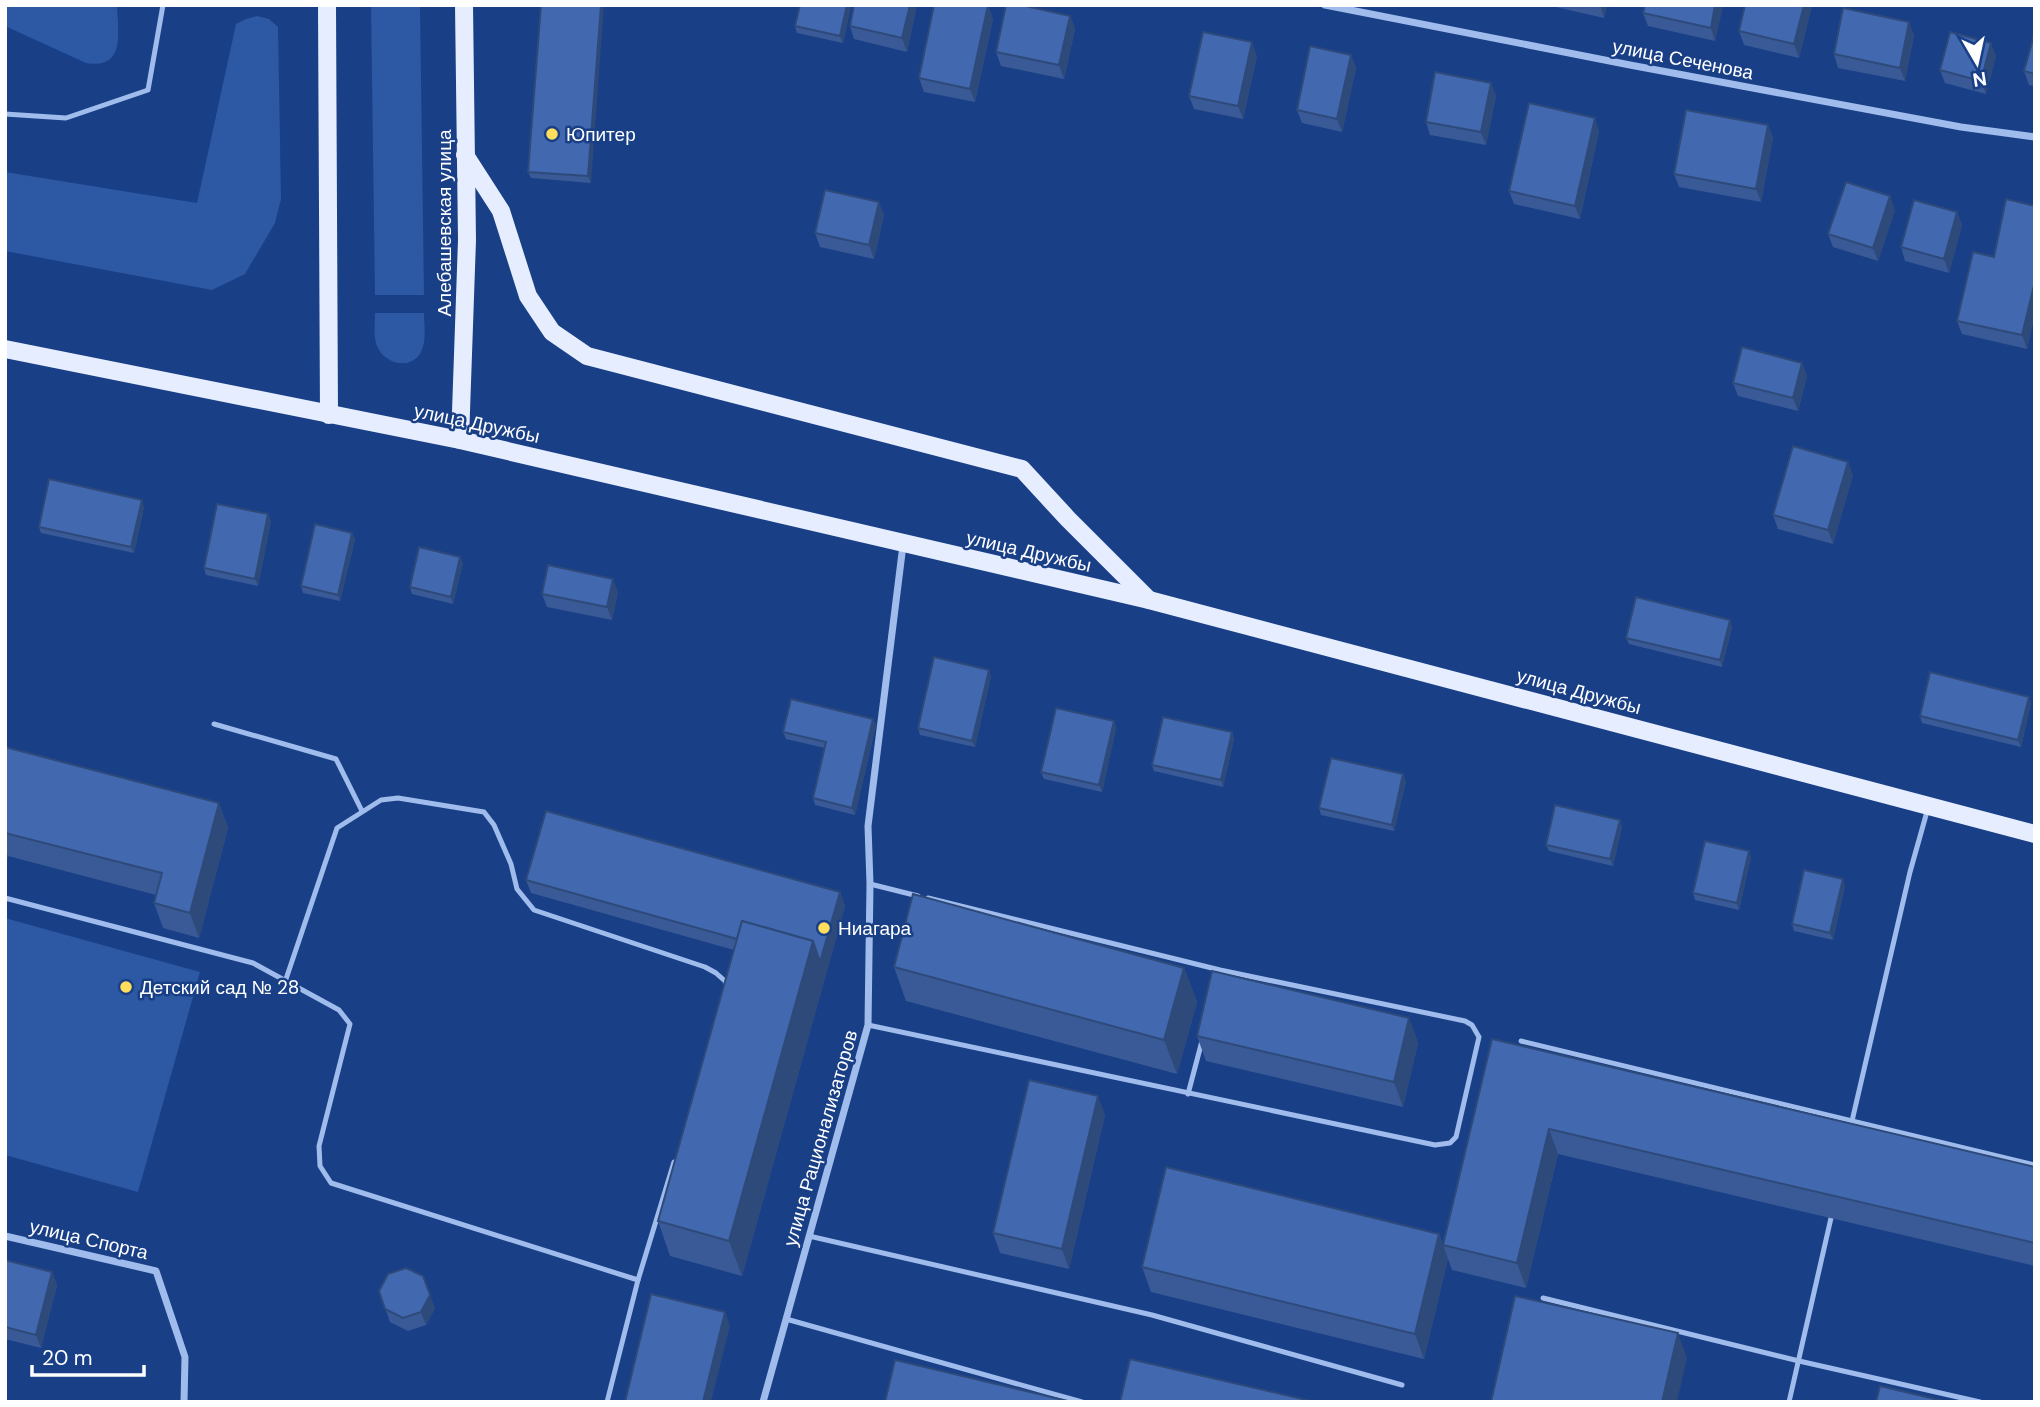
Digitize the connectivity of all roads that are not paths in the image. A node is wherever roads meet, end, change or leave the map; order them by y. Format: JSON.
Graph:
{"nodes":[{"id":1,"x":163,"y":5,"type":"edge"},
{"id":2,"x":327,"y":5,"type":"edge"},
{"id":3,"x":464,"y":5,"type":"edge"},
{"id":4,"x":1325,"y":5,"type":"edge"},
{"id":5,"x":5,"y":114,"type":"edge"},
{"id":6,"x":2035,"y":137,"type":"edge"},
{"id":7,"x":465,"y":155,"type":"junction"},
{"id":8,"x":5,"y":349,"type":"edge"},
{"id":9,"x":329,"y":415,"type":"junction"},
{"id":10,"x":460,"y":440,"type":"junction"},
{"id":11,"x":903,"y":544,"type":"junction"},
{"id":12,"x":1149,"y":600,"type":"junction"},
{"id":13,"x":214,"y":724,"type":"dead end"},
{"id":14,"x":1929,"y":805,"type":"junction"},
{"id":15,"x":362,"y":811,"type":"junction"},
{"id":16,"x":2035,"y":834,"type":"edge"},
{"id":17,"x":870,"y":884,"type":"junction"},
{"id":18,"x":5,"y":898,"type":"edge"},
{"id":19,"x":1220,"y":970,"type":"junction"},
{"id":20,"x":285,"y":982,"type":"junction"},
{"id":21,"x":1216,"y":982,"type":"edge"},
{"id":22,"x":727,"y":993,"type":"edge"},
{"id":23,"x":868,"y":1025,"type":"junction"},
{"id":24,"x":1204,"y":1032,"type":"edge"},
{"id":25,"x":1521,"y":1041,"type":"dead end"},
{"id":26,"x":1188,"y":1094,"type":"junction"},
{"id":27,"x":1853,"y":1120,"type":"junction"},
{"id":28,"x":1850,"y":1133,"type":"edge"},
{"id":29,"x":678,"y":1150,"type":"edge"},
{"id":30,"x":2035,"y":1165,"type":"edge"},
{"id":31,"x":1831,"y":1218,"type":"edge"},
{"id":32,"x":5,"y":1236,"type":"edge"},
{"id":33,"x":809,"y":1236,"type":"junction"},
{"id":34,"x":638,"y":1280,"type":"junction"},
{"id":35,"x":1543,"y":1298,"type":"dead end"},
{"id":36,"x":786,"y":1319,"type":"junction"},
{"id":37,"x":1799,"y":1361,"type":"junction"},
{"id":38,"x":1402,"y":1385,"type":"dead end"},
{"id":39,"x":184,"y":1402,"type":"edge"},
{"id":40,"x":607,"y":1402,"type":"edge"},
{"id":41,"x":763,"y":1402,"type":"edge"},
{"id":42,"x":1082,"y":1402,"type":"edge"},
{"id":43,"x":1789,"y":1402,"type":"edge"},
{"id":44,"x":1980,"y":1402,"type":"edge"}],
"edges":[{"from":1,"to":5,"type":"lane"},
{"from":2,"to":9,"type":"main road"},
{"from":3,"to":7,"type":"main road","name":"Алебашевская улица"},
{"from":4,"to":6,"type":"street","name":"улица Сеченова"},
{"from":7,"to":10,"type":"main road","name":"Алебашевская улица"},
{"from":7,"to":12,"type":"main road"},
{"from":8,"to":9,"type":"main road","name":"улица Дружбы"},
{"from":9,"to":10,"type":"main road","name":"улица Дружбы"},
{"from":10,"to":11,"type":"main road","name":"улица Дружбы"},
{"from":11,"to":12,"type":"main road","name":"улица Дружбы"},
{"from":11,"to":17,"type":"street","name":"улица Рационализаторов"},
{"from":12,"to":14,"type":"main road","name":"улица Дружбы"},
{"from":13,"to":15,"type":"lane"},
{"from":14,"to":16,"type":"main road","name":"улица Дружбы"},
{"from":14,"to":27,"type":"lane"},
{"from":15,"to":20,"type":"lane"},
{"from":15,"to":22,"type":"lane"},
{"from":17,"to":19,"type":"lane"},
{"from":17,"to":23,"type":"street","name":"улица Рационализаторов"},
{"from":18,"to":20,"type":"lane"},
{"from":19,"to":21,"type":"lane"},
{"from":19,"to":26,"type":"lane"},
{"from":20,"to":34,"type":"lane"},
{"from":23,"to":26,"type":"lane"},
{"from":23,"to":33,"type":"street","name":"улица Рационализаторов"},
{"from":24,"to":26,"type":"lane"},
{"from":25,"to":27,"type":"lane"},
{"from":27,"to":28,"type":"lane"},
{"from":27,"to":30,"type":"lane"},
{"from":29,"to":34,"type":"lane"},
{"from":31,"to":37,"type":"lane"},
{"from":32,"to":39,"type":"street","name":"улица Спорта"},
{"from":33,"to":36,"type":"street","name":"улица Рационализаторов"},
{"from":33,"to":38,"type":"lane"},
{"from":34,"to":40,"type":"lane"},
{"from":35,"to":37,"type":"lane"},
{"from":36,"to":41,"type":"street","name":"улица Рационализаторов"},
{"from":36,"to":42,"type":"lane"},
{"from":37,"to":43,"type":"lane"},
{"from":37,"to":44,"type":"lane"}]}
